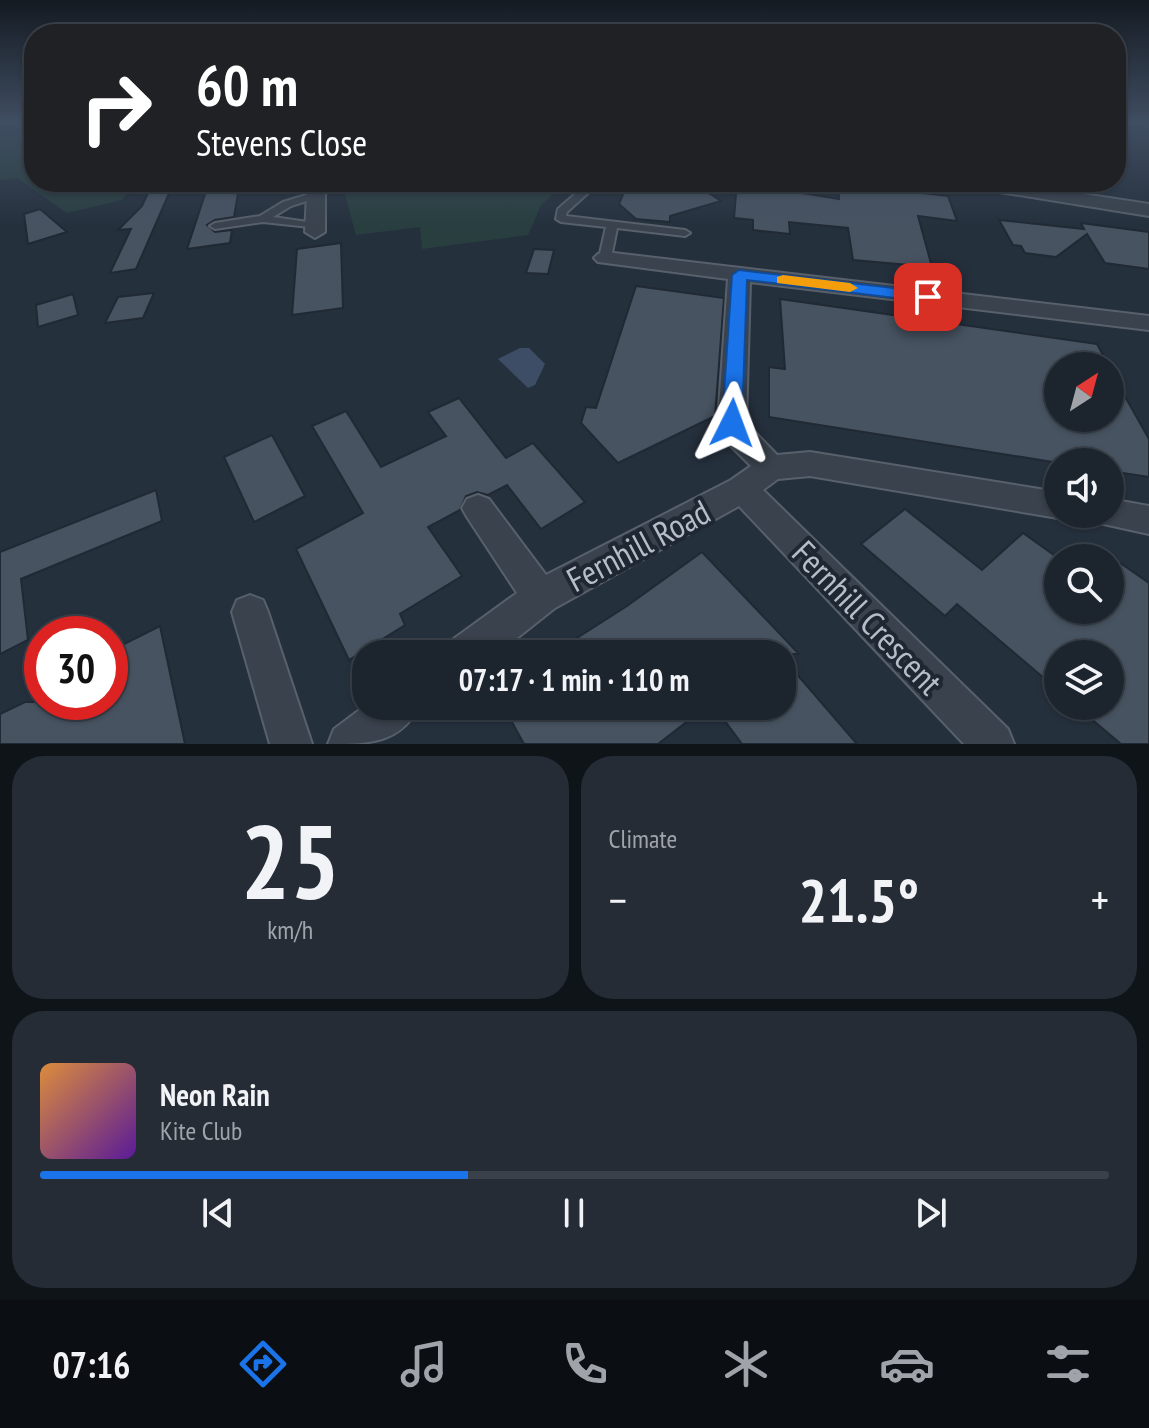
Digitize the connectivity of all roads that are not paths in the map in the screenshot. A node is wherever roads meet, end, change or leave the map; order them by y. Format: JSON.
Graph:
{"nodes":[{"id":1,"x":311,"y":192,"type":"edge"},
{"id":2,"x":319,"y":192,"type":"edge"},
{"id":3,"x":584,"y":192,"type":"edge"},
{"id":4,"x":1033,"y":192,"type":"edge"},
{"id":5,"x":1149,"y":210,"type":"edge"},
{"id":6,"x":263,"y":219,"type":"junction"},
{"id":7,"x":215,"y":226,"type":"dead end"},
{"id":8,"x":612,"y":226,"type":"junction"},
{"id":9,"x":315,"y":229,"type":"joint"},
{"id":10,"x":685,"y":233,"type":"dead end"},
{"id":11,"x":605,"y":258,"type":"joint"},
{"id":12,"x":739,"y":275,"type":"junction"},
{"id":13,"x":1149,"y":323,"type":"edge"},
{"id":14,"x":771,"y":468,"type":"junction"},
{"id":15,"x":742,"y":489,"type":"junction"},
{"id":16,"x":1044,"y":503,"type":"edge"},
{"id":17,"x":478,"y":508,"type":"dead end"},
{"id":18,"x":1124,"y":516,"type":"edge"},
{"id":19,"x":1149,"y":520,"type":"edge"},
{"id":20,"x":542,"y":596,"type":"junction"},
{"id":21,"x":250,"y":612,"type":"dead end"},
{"id":22,"x":484,"y":640,"type":"edge"},
{"id":23,"x":381,"y":720,"type":"edge"},
{"id":24,"x":291,"y":744,"type":"edge"},
{"id":25,"x":349,"y":744,"type":"edge"},
{"id":26,"x":993,"y":744,"type":"edge"}],
"edges":[{"from":1,"to":6,"type":"lane"},
{"from":2,"to":9,"type":"street"},
{"from":3,"to":8,"type":"lane"},
{"from":4,"to":5,"type":"street"},
{"from":6,"to":7,"type":"lane"},
{"from":6,"to":9,"type":"lane"},
{"from":8,"to":10,"type":"lane"},
{"from":8,"to":11,"type":"lane"},
{"from":11,"to":12,"type":"street"},
{"from":12,"to":13,"type":"street"},
{"from":12,"to":14,"type":"street"},
{"from":14,"to":15,"type":"street","name":"Fernhill Road"},
{"from":14,"to":16,"type":"street"},
{"from":15,"to":20,"type":"street","name":"Fernhill Road"},
{"from":15,"to":26,"type":"street","name":"Fernhill Crescent"},
{"from":17,"to":20,"type":"street"},
{"from":18,"to":19,"type":"street"},
{"from":20,"to":22,"type":"street","name":"Fernhill Road"},
{"from":21,"to":24,"type":"street"},
{"from":23,"to":25,"type":"street"}]}
